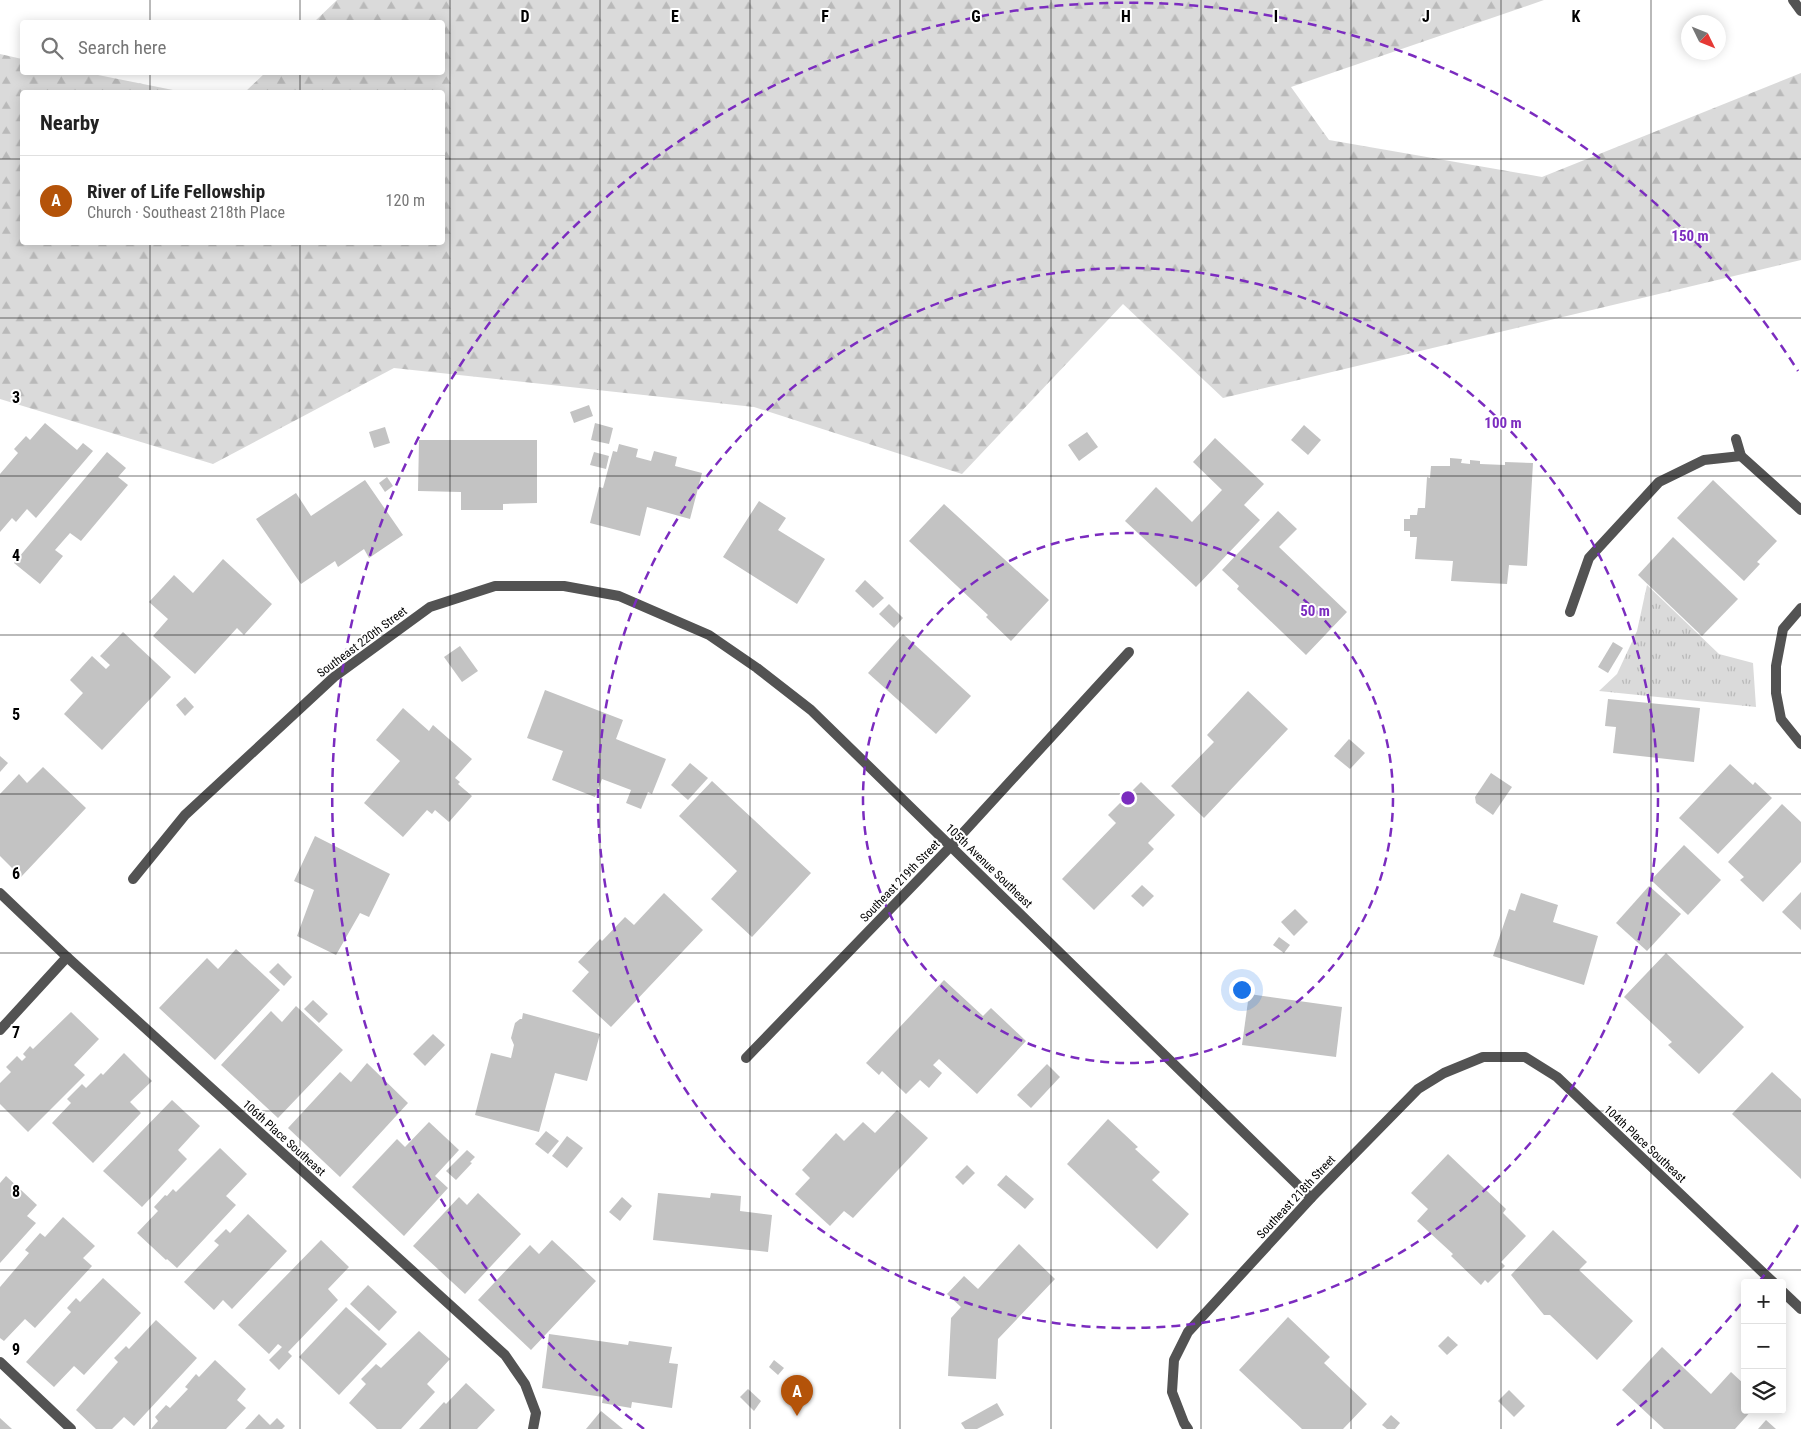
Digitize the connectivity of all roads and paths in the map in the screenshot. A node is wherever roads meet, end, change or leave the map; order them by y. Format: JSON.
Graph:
{"nodes":[{"id":1,"x":1793,"y":0,"type":"edge"},
{"id":2,"x":1801,"y":11,"type":"edge"},
{"id":3,"x":1736,"y":439,"type":"dead end"},
{"id":4,"x":1741,"y":456,"type":"junction"},
{"id":5,"x":1801,"y":510,"type":"edge"},
{"id":6,"x":618,"y":596,"type":"joint"},
{"id":7,"x":1801,"y":608,"type":"edge"},
{"id":8,"x":1570,"y":612,"type":"dead end"},
{"id":9,"x":1129,"y":652,"type":"dead end"},
{"id":10,"x":1801,"y":744,"type":"edge"},
{"id":11,"x":951,"y":846,"type":"junction"},
{"id":12,"x":133,"y":879,"type":"dead end"},
{"id":13,"x":0,"y":894,"type":"edge"},
{"id":14,"x":67,"y":957,"type":"junction"},
{"id":15,"x":0,"y":1030,"type":"edge"},
{"id":16,"x":1483,"y":1057,"type":"joint"},
{"id":17,"x":746,"y":1058,"type":"dead end"},
{"id":18,"x":1311,"y":1198,"type":"junction"},
{"id":19,"x":1770,"y":1279,"type":"edge"},
{"id":20,"x":1786,"y":1295,"type":"edge"},
{"id":21,"x":1801,"y":1309,"type":"edge"},
{"id":22,"x":0,"y":1362,"type":"edge"},
{"id":23,"x":71,"y":1429,"type":"edge"},
{"id":24,"x":533,"y":1429,"type":"edge"},
{"id":25,"x":1188,"y":1429,"type":"edge"}],
"edges":[{"from":1,"to":2,"type":"street"},
{"from":3,"to":4,"type":"street"},
{"from":4,"to":5,"type":"street"},
{"from":4,"to":8,"type":"street"},
{"from":6,"to":11,"type":"street","name":"105th Avenue Southeast"},
{"from":6,"to":12,"type":"street","name":"Southeast 220th Street"},
{"from":7,"to":10,"type":"street"},
{"from":9,"to":11,"type":"street","name":"Southeast 219th Street"},
{"from":11,"to":17,"type":"street","name":"Southeast 219th Street"},
{"from":11,"to":18,"type":"street","name":"105th Avenue Southeast"},
{"from":13,"to":14,"type":"street","name":"106th Place Southeast"},
{"from":14,"to":15,"type":"street"},
{"from":14,"to":24,"type":"street","name":"106th Place Southeast"},
{"from":16,"to":18,"type":"street","name":"Southeast 218th Street"},
{"from":16,"to":19,"type":"street","name":"104th Place Southeast"},
{"from":18,"to":25,"type":"street","name":"Southeast 218th Street"},
{"from":20,"to":21,"type":"street"},
{"from":22,"to":23,"type":"street"}]}
